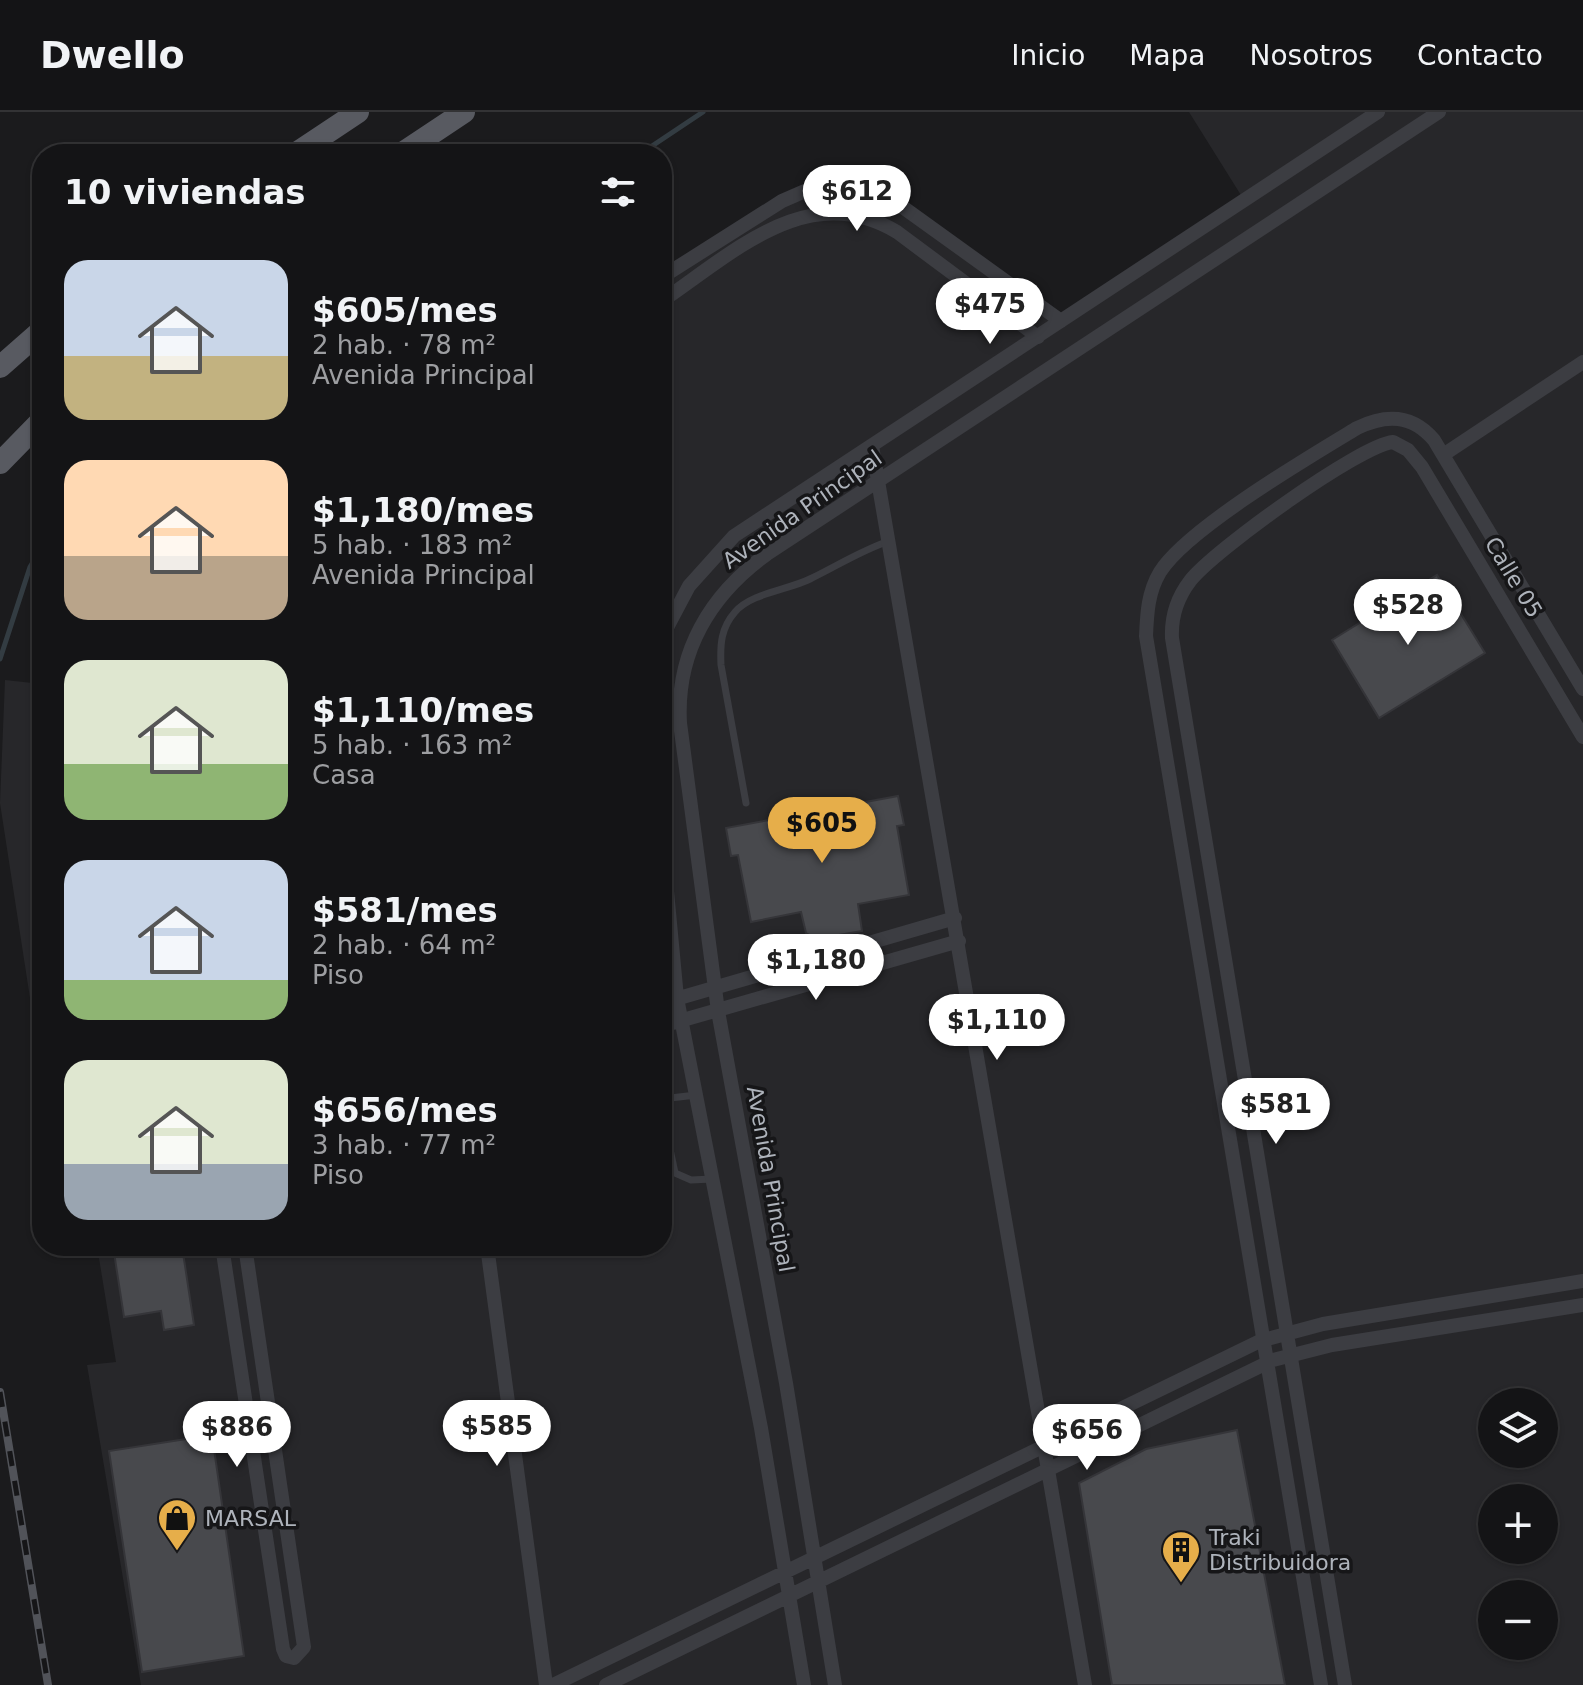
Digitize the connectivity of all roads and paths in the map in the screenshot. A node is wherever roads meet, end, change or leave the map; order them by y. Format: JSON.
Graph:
{"nodes":[{"id":1,"x":358,"y":112,"type":"edge"},
{"id":2,"x":464,"y":112,"type":"edge"},
{"id":3,"x":1378,"y":112,"type":"edge"},
{"id":4,"x":1439,"y":112,"type":"edge"},
{"id":5,"x":1362,"y":116,"type":"edge"},
{"id":6,"x":310,"y":144,"type":"edge"},
{"id":7,"x":416,"y":144,"type":"edge"},
{"id":8,"x":672,"y":271,"type":"edge"},
{"id":9,"x":672,"y":295,"type":"edge"},
{"id":10,"x":1061,"y":321,"type":"junction"},
{"id":11,"x":1038,"y":337,"type":"junction"},
{"id":12,"x":32,"y":339,"type":"edge"},
{"id":13,"x":1583,"y":362,"type":"edge"},
{"id":14,"x":0,"y":367,"type":"edge"},
{"id":15,"x":32,"y":430,"type":"edge"},
{"id":16,"x":872,"y":446,"type":"junction"},
{"id":17,"x":1443,"y":455,"type":"junction"},
{"id":18,"x":0,"y":463,"type":"edge"},
{"id":19,"x":879,"y":481,"type":"junction"},
{"id":20,"x":889,"y":541,"type":"junction"},
{"id":21,"x":1515,"y":576,"type":"junction"},
{"id":22,"x":1494,"y":588,"type":"junction"},
{"id":23,"x":672,"y":618,"type":"edge"},
{"id":24,"x":1583,"y":689,"type":"edge"},
{"id":25,"x":1187,"y":733,"type":"junction"},
{"id":26,"x":1162,"y":736,"type":"junction"},
{"id":27,"x":1583,"y":737,"type":"edge"},
{"id":28,"x":746,"y":803,"type":"dead end"},
{"id":29,"x":1207,"y":851,"type":"junction"},
{"id":30,"x":1182,"y":857,"type":"junction"},
{"id":31,"x":955,"y":918,"type":"junction"},
{"id":32,"x":959,"y":941,"type":"junction"},
{"id":33,"x":672,"y":945,"type":"edge"},
{"id":34,"x":714,"y":987,"type":"junction"},
{"id":35,"x":677,"y":998,"type":"junction"},
{"id":36,"x":672,"y":1000,"type":"edge"},
{"id":37,"x":718,"y":1011,"type":"junction"},
{"id":38,"x":683,"y":1020,"type":"junction"},
{"id":39,"x":672,"y":1023,"type":"edge"},
{"id":40,"x":696,"y":1095,"type":"junction"},
{"id":41,"x":672,"y":1098,"type":"edge"},
{"id":42,"x":672,"y":1159,"type":"edge"},
{"id":43,"x":712,"y":1179,"type":"junction"},
{"id":44,"x":224,"y":1256,"type":"edge"},
{"id":45,"x":246,"y":1256,"type":"edge"},
{"id":46,"x":488,"y":1256,"type":"edge"},
{"id":47,"x":1583,"y":1281,"type":"edge"},
{"id":48,"x":1583,"y":1305,"type":"edge"},
{"id":49,"x":1287,"y":1333,"type":"junction"},
{"id":50,"x":1264,"y":1340,"type":"junction"},
{"id":51,"x":1291,"y":1354,"type":"junction"},
{"id":52,"x":1268,"y":1362,"type":"junction"},
{"id":53,"x":1043,"y":1446,"type":"junction"},
{"id":54,"x":1047,"y":1471,"type":"junction"},
{"id":55,"x":814,"y":1557,"type":"junction"},
{"id":56,"x":785,"y":1571,"type":"junction"},
{"id":57,"x":819,"y":1582,"type":"junction"},
{"id":58,"x":789,"y":1597,"type":"junction"},
{"id":59,"x":679,"y":1622,"type":"junction"},
{"id":60,"x":686,"y":1647,"type":"junction"},
{"id":61,"x":546,"y":1685,"type":"edge"},
{"id":62,"x":553,"y":1685,"type":"edge"},
{"id":63,"x":606,"y":1685,"type":"edge"},
{"id":64,"x":804,"y":1685,"type":"edge"},
{"id":65,"x":835,"y":1685,"type":"edge"},
{"id":66,"x":1085,"y":1685,"type":"edge"},
{"id":67,"x":1321,"y":1685,"type":"edge"},
{"id":68,"x":1345,"y":1685,"type":"edge"}],
"edges":[{"from":1,"to":6,"type":"main road"},
{"from":2,"to":7,"type":"main road"},
{"from":3,"to":5,"type":"street","name":"Avenida Principal"},
{"from":4,"to":19,"type":"street","name":"Avenida Principal"},
{"from":5,"to":10,"type":"street","name":"Avenida Principal"},
{"from":8,"to":10,"type":"street"},
{"from":9,"to":11,"type":"street"},
{"from":10,"to":11,"type":"street","name":"Avenida Principal"},
{"from":11,"to":16,"type":"street","name":"Avenida Principal"},
{"from":12,"to":14,"type":"main road"},
{"from":13,"to":17,"type":"street"},
{"from":15,"to":18,"type":"main road"},
{"from":16,"to":19,"type":"street"},
{"from":16,"to":23,"type":"street","name":"Avenida Principal"},
{"from":17,"to":21,"type":"street","name":"Calle 05"},
{"from":17,"to":26,"type":"street","name":"Calle 05"},
{"from":19,"to":20,"type":"street"},
{"from":19,"to":34,"type":"street","name":"Avenida Principal"},
{"from":20,"to":28,"type":"lane"},
{"from":20,"to":31,"type":"street"},
{"from":21,"to":22,"type":"street"},
{"from":21,"to":24,"type":"street","name":"Calle 05"},
{"from":22,"to":25,"type":"street","name":"Calle 05"},
{"from":22,"to":27,"type":"street","name":"Calle 05"},
{"from":25,"to":26,"type":"street"},
{"from":25,"to":29,"type":"street"},
{"from":26,"to":30,"type":"street"},
{"from":29,"to":30,"type":"street"},
{"from":29,"to":49,"type":"street"},
{"from":30,"to":50,"type":"street"},
{"from":31,"to":32,"type":"street"},
{"from":31,"to":34,"type":"street"},
{"from":32,"to":37,"type":"street"},
{"from":32,"to":53,"type":"street"},
{"from":33,"to":35,"type":"street"},
{"from":34,"to":35,"type":"street"},
{"from":34,"to":37,"type":"street","name":"Avenida Principal"},
{"from":35,"to":36,"type":"street"},
{"from":35,"to":38,"type":"street"},
{"from":37,"to":38,"type":"street"},
{"from":37,"to":55,"type":"street","name":"Avenida Principal"},
{"from":38,"to":39,"type":"street"},
{"from":38,"to":40,"type":"street"},
{"from":40,"to":41,"type":"lane"},
{"from":40,"to":43,"type":"street"},
{"from":42,"to":43,"type":"lane"},
{"from":43,"to":56,"type":"street"},
{"from":44,"to":45,"type":"street"},
{"from":46,"to":61,"type":"street"},
{"from":47,"to":49,"type":"street"},
{"from":48,"to":51,"type":"street"},
{"from":49,"to":50,"type":"street"},
{"from":49,"to":51,"type":"street"},
{"from":50,"to":52,"type":"street"},
{"from":50,"to":53,"type":"street"},
{"from":51,"to":52,"type":"street"},
{"from":51,"to":68,"type":"street"},
{"from":52,"to":54,"type":"street"},
{"from":52,"to":67,"type":"street"},
{"from":53,"to":54,"type":"street"},
{"from":53,"to":55,"type":"street"},
{"from":54,"to":57,"type":"street"},
{"from":54,"to":66,"type":"street"},
{"from":55,"to":56,"type":"street"},
{"from":55,"to":57,"type":"street","name":"Avenida Principal"},
{"from":56,"to":58,"type":"street"},
{"from":56,"to":59,"type":"street"},
{"from":57,"to":58,"type":"street"},
{"from":57,"to":65,"type":"street","name":"Avenida Principal"},
{"from":58,"to":60,"type":"street"},
{"from":58,"to":64,"type":"street"},
{"from":59,"to":60,"type":"street"},
{"from":59,"to":62,"type":"street"},
{"from":60,"to":63,"type":"street"}]}
